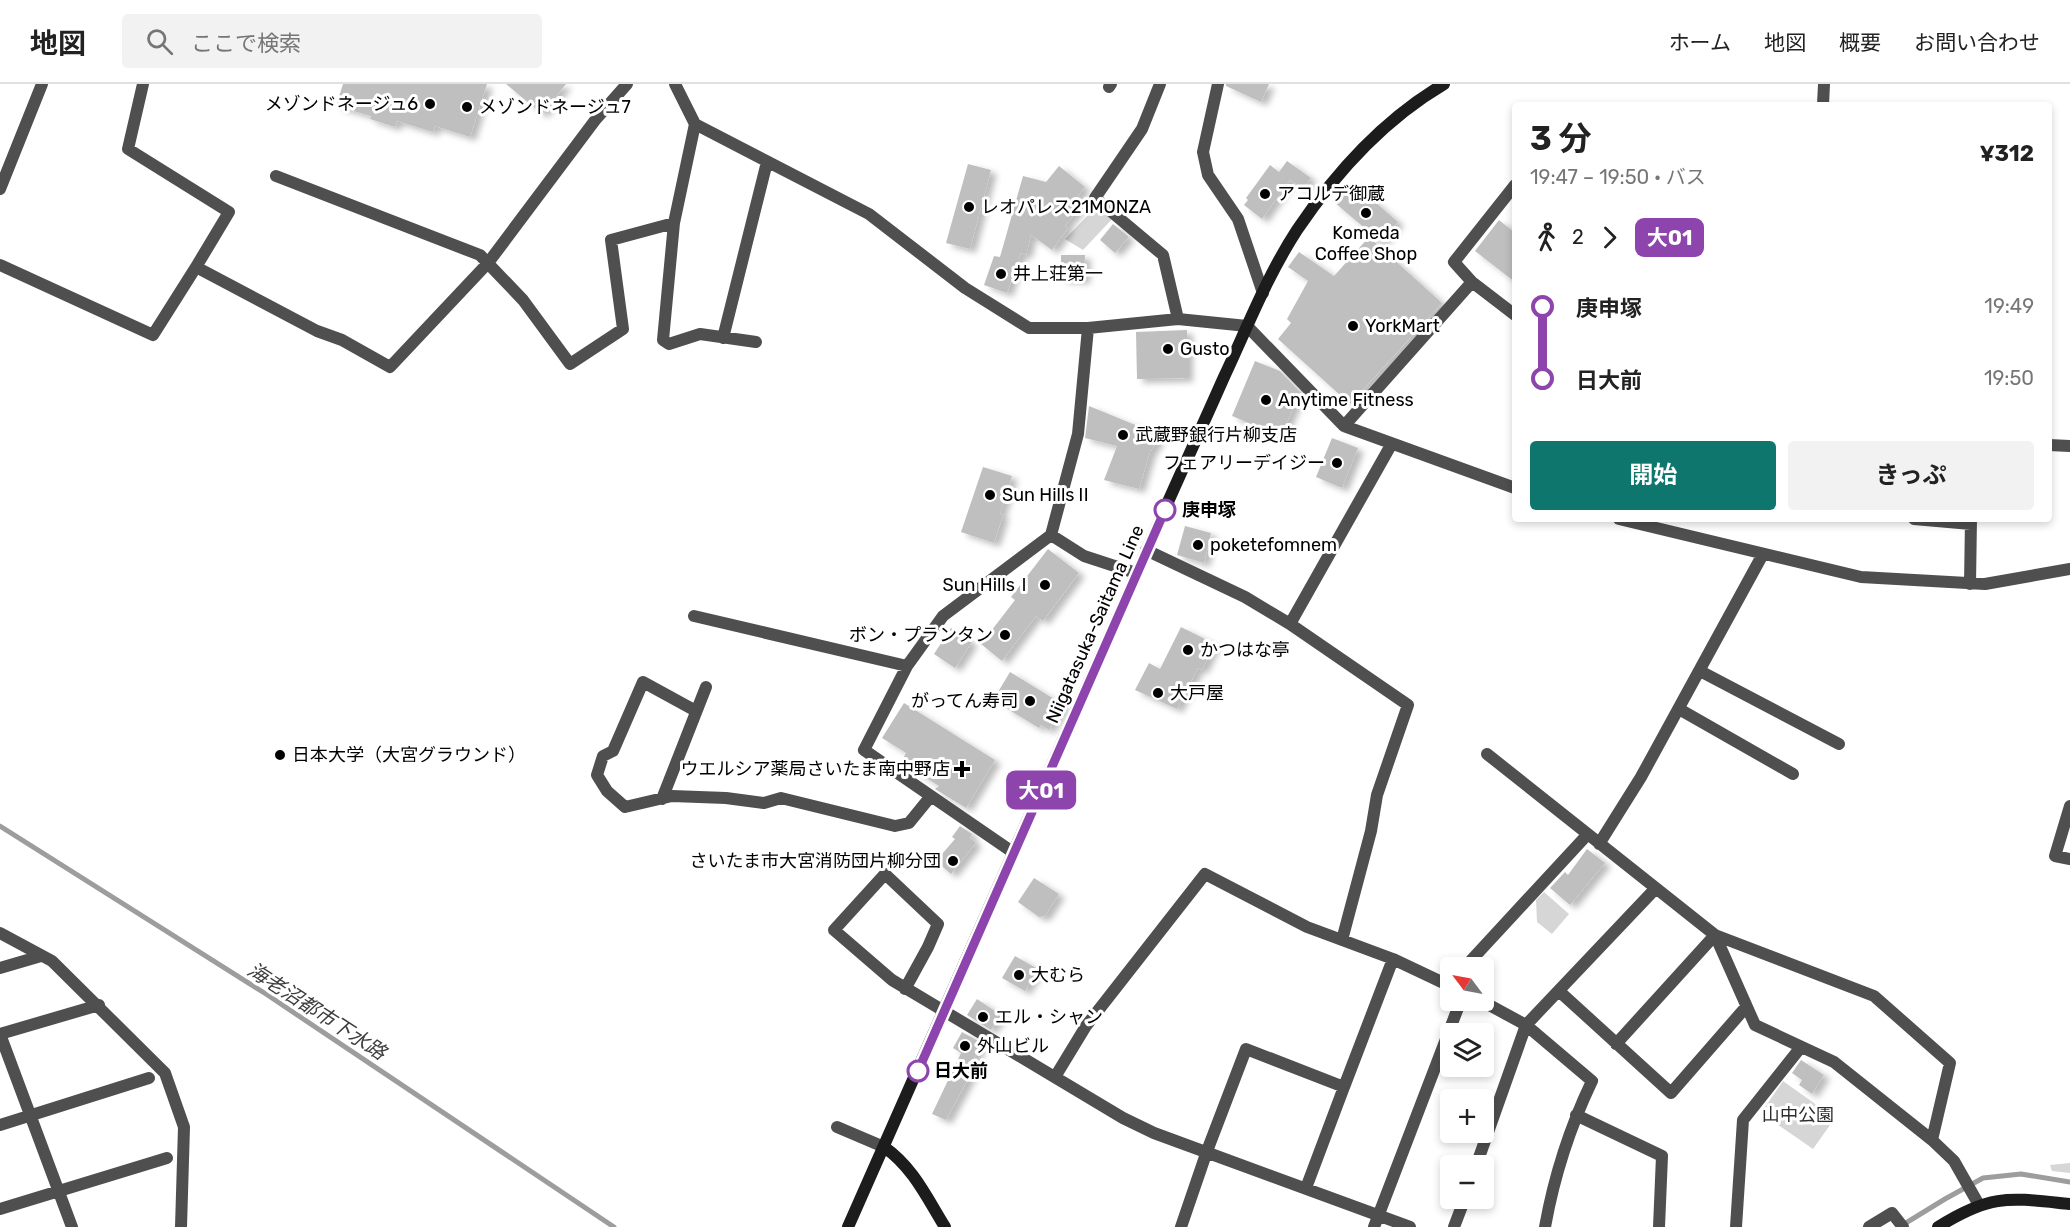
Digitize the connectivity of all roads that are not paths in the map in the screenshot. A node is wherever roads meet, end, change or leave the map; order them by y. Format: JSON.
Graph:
{"nodes":[{"id":1,"x":42,"y":84,"type":"edge"},
{"id":2,"x":143,"y":84,"type":"edge"},
{"id":3,"x":627,"y":84,"type":"edge"},
{"id":4,"x":675,"y":84,"type":"edge"},
{"id":5,"x":1160,"y":84,"type":"edge"},
{"id":6,"x":1218,"y":84,"type":"edge"},
{"id":7,"x":1444,"y":84,"type":"edge"},
{"id":8,"x":1824,"y":84,"type":"edge"},
{"id":9,"x":1823,"y":102,"type":"edge"},
{"id":10,"x":695,"y":124,"type":"junction"},
{"id":11,"x":767,"y":162,"type":"junction"},
{"id":12,"x":276,"y":176,"type":"dead end"},
{"id":13,"x":0,"y":189,"type":"edge"},
{"id":14,"x":1512,"y":189,"type":"edge"},
{"id":15,"x":674,"y":223,"type":"junction"},
{"id":16,"x":488,"y":263,"type":"junction"},
{"id":17,"x":0,"y":265,"type":"edge"},
{"id":18,"x":196,"y":267,"type":"junction"},
{"id":19,"x":1472,"y":282,"type":"junction"},
{"id":20,"x":1263,"y":293,"type":"junction"},
{"id":21,"x":1512,"y":313,"type":"edge"},
{"id":22,"x":1178,"y":319,"type":"junction"},
{"id":23,"x":1247,"y":326,"type":"junction"},
{"id":24,"x":1088,"y":328,"type":"junction"},
{"id":25,"x":723,"y":338,"type":"junction"},
{"id":26,"x":756,"y":342,"type":"dead end"},
{"id":27,"x":1344,"y":426,"type":"junction"},
{"id":28,"x":1391,"y":445,"type":"junction"},
{"id":29,"x":2052,"y":445,"type":"edge"},
{"id":30,"x":2070,"y":446,"type":"edge"},
{"id":31,"x":1512,"y":487,"type":"edge"},
{"id":32,"x":1643,"y":522,"type":"edge"},
{"id":33,"x":1971,"y":522,"type":"edge"},
{"id":34,"x":1051,"y":535,"type":"junction"},
{"id":35,"x":1146,"y":550,"type":"junction"},
{"id":36,"x":1763,"y":554,"type":"junction"},
{"id":37,"x":2070,"y":569,"type":"edge"},
{"id":38,"x":1136,"y":573,"type":"junction"},
{"id":39,"x":1970,"y":584,"type":"junction"},
{"id":40,"x":694,"y":616,"type":"dead end"},
{"id":41,"x":1290,"y":624,"type":"junction"},
{"id":42,"x":908,"y":666,"type":"junction"},
{"id":43,"x":1700,"y":671,"type":"junction"},
{"id":44,"x":705,"y":687,"type":"dead end"},
{"id":45,"x":1679,"y":709,"type":"junction"},
{"id":46,"x":696,"y":711,"type":"junction"},
{"id":47,"x":1839,"y":744,"type":"dead end"},
{"id":48,"x":1487,"y":754,"type":"dead end"},
{"id":49,"x":1793,"y":774,"type":"dead end"},
{"id":50,"x":931,"y":796,"type":"junction"},
{"id":51,"x":662,"y":799,"type":"junction"},
{"id":52,"x":2070,"y":806,"type":"edge"},
{"id":53,"x":1587,"y":835,"type":"junction"},
{"id":54,"x":1599,"y":844,"type":"junction"},
{"id":55,"x":1014,"y":853,"type":"junction"},
{"id":56,"x":2070,"y":859,"type":"edge"},
{"id":57,"x":1656,"y":888,"type":"junction"},
{"id":58,"x":0,"y":933,"type":"edge"},
{"id":59,"x":1715,"y":935,"type":"junction"},
{"id":60,"x":1342,"y":940,"type":"junction"},
{"id":61,"x":40,"y":956,"type":"junction"},
{"id":62,"x":1474,"y":957,"type":"edge"},
{"id":63,"x":1393,"y":959,"type":"junction"},
{"id":64,"x":0,"y":968,"type":"edge"},
{"id":65,"x":1440,"y":980,"type":"edge"},
{"id":66,"x":905,"y":988,"type":"junction"},
{"id":67,"x":1560,"y":992,"type":"junction"},
{"id":68,"x":99,"y":1005,"type":"junction"},
{"id":69,"x":1746,"y":1007,"type":"junction"},
{"id":70,"x":1494,"y":1008,"type":"edge"},
{"id":71,"x":1457,"y":1011,"type":"edge"},
{"id":72,"x":944,"y":1012,"type":"junction"},
{"id":73,"x":1526,"y":1025,"type":"junction"},
{"id":74,"x":0,"y":1034,"type":"edge"},
{"id":75,"x":1616,"y":1044,"type":"junction"},
{"id":76,"x":1801,"y":1047,"type":"junction"},
{"id":77,"x":1054,"y":1077,"type":"junction"},
{"id":78,"x":149,"y":1078,"type":"dead end"},
{"id":79,"x":1344,"y":1087,"type":"junction"},
{"id":80,"x":31,"y":1115,"type":"junction"},
{"id":81,"x":1576,"y":1115,"type":"junction"},
{"id":82,"x":0,"y":1125,"type":"edge"},
{"id":83,"x":837,"y":1128,"type":"dead end"},
{"id":84,"x":1932,"y":1140,"type":"junction"},
{"id":85,"x":884,"y":1147,"type":"junction"},
{"id":86,"x":1206,"y":1151,"type":"junction"},
{"id":87,"x":1480,"y":1155,"type":"edge"},
{"id":88,"x":167,"y":1158,"type":"dead end"},
{"id":89,"x":1306,"y":1188,"type":"junction"},
{"id":90,"x":59,"y":1191,"type":"junction"},
{"id":91,"x":2070,"y":1204,"type":"edge"},
{"id":92,"x":1978,"y":1205,"type":"junction"},
{"id":93,"x":0,"y":1209,"type":"edge"},
{"id":94,"x":1460,"y":1209,"type":"edge"},
{"id":95,"x":1379,"y":1215,"type":"junction"},
{"id":96,"x":72,"y":1227,"type":"edge"},
{"id":97,"x":181,"y":1227,"type":"edge"},
{"id":98,"x":848,"y":1227,"type":"edge"},
{"id":99,"x":945,"y":1227,"type":"edge"},
{"id":100,"x":1181,"y":1227,"type":"edge"},
{"id":101,"x":1374,"y":1227,"type":"edge"},
{"id":102,"x":1410,"y":1227,"type":"edge"},
{"id":103,"x":1454,"y":1227,"type":"edge"},
{"id":104,"x":1545,"y":1227,"type":"edge"},
{"id":105,"x":1659,"y":1227,"type":"edge"},
{"id":106,"x":1736,"y":1227,"type":"edge"},
{"id":107,"x":1869,"y":1227,"type":"edge"},
{"id":108,"x":1903,"y":1227,"type":"edge"},
{"id":109,"x":1938,"y":1227,"type":"edge"}],
"edges":[{"from":1,"to":13,"type":"street"},
{"from":2,"to":18,"type":"street"},
{"from":3,"to":16,"type":"street"},
{"from":4,"to":10,"type":"street"},
{"from":5,"to":22,"type":"street"},
{"from":6,"to":20,"type":"street"},
{"from":7,"to":20,"type":"main road","name":"Niigatasuka-Saitama Line"},
{"from":8,"to":9,"type":"street"},
{"from":10,"to":11,"type":"street"},
{"from":10,"to":15,"type":"street"},
{"from":11,"to":24,"type":"street"},
{"from":11,"to":25,"type":"street"},
{"from":12,"to":16,"type":"street"},
{"from":14,"to":19,"type":"street"},
{"from":15,"to":16,"type":"street"},
{"from":15,"to":25,"type":"street"},
{"from":16,"to":18,"type":"street"},
{"from":17,"to":18,"type":"street"},
{"from":19,"to":21,"type":"street"},
{"from":19,"to":27,"type":"street"},
{"from":20,"to":23,"type":"main road","name":"Niigatasuka-Saitama Line"},
{"from":22,"to":23,"type":"street"},
{"from":22,"to":24,"type":"street"},
{"from":23,"to":27,"type":"street"},
{"from":23,"to":35,"type":"main road","name":"Niigatasuka-Saitama Line"},
{"from":24,"to":34,"type":"street"},
{"from":25,"to":26,"type":"street"},
{"from":27,"to":28,"type":"street"},
{"from":28,"to":31,"type":"street"},
{"from":28,"to":41,"type":"street"},
{"from":29,"to":30,"type":"street"},
{"from":32,"to":36,"type":"street"},
{"from":33,"to":39,"type":"street"},
{"from":34,"to":38,"type":"street"},
{"from":34,"to":42,"type":"street"},
{"from":35,"to":38,"type":"main road","name":"Niigatasuka-Saitama Line"},
{"from":35,"to":41,"type":"street"},
{"from":36,"to":39,"type":"street"},
{"from":36,"to":43,"type":"street"},
{"from":37,"to":39,"type":"street"},
{"from":38,"to":55,"type":"main road","name":"Niigatasuka-Saitama Line"},
{"from":40,"to":42,"type":"street"},
{"from":41,"to":60,"type":"street"},
{"from":42,"to":50,"type":"street"},
{"from":43,"to":45,"type":"street"},
{"from":43,"to":47,"type":"street"},
{"from":44,"to":46,"type":"street"},
{"from":45,"to":49,"type":"street"},
{"from":45,"to":54,"type":"street"},
{"from":46,"to":51,"type":"street"},
{"from":46,"to":51,"type":"street"},
{"from":48,"to":53,"type":"street"},
{"from":50,"to":51,"type":"street"},
{"from":50,"to":55,"type":"street"},
{"from":52,"to":56,"type":"street"},
{"from":53,"to":54,"type":"street"},
{"from":53,"to":62,"type":"street"},
{"from":54,"to":57,"type":"street"},
{"from":55,"to":72,"type":"main road","name":"Niigatasuka-Saitama Line"},
{"from":57,"to":59,"type":"street"},
{"from":57,"to":67,"type":"street"},
{"from":58,"to":61,"type":"street"},
{"from":59,"to":69,"type":"street"},
{"from":59,"to":75,"type":"street"},
{"from":59,"to":84,"type":"street"},
{"from":60,"to":63,"type":"street"},
{"from":60,"to":77,"type":"street"},
{"from":61,"to":64,"type":"street"},
{"from":61,"to":68,"type":"street"},
{"from":63,"to":65,"type":"street"},
{"from":63,"to":79,"type":"street"},
{"from":66,"to":66,"type":"street"},
{"from":66,"to":72,"type":"street"},
{"from":67,"to":73,"type":"street"},
{"from":67,"to":75,"type":"street"},
{"from":68,"to":74,"type":"street"},
{"from":68,"to":97,"type":"street"},
{"from":69,"to":75,"type":"street"},
{"from":69,"to":76,"type":"street"},
{"from":70,"to":73,"type":"street"},
{"from":71,"to":95,"type":"street"},
{"from":72,"to":77,"type":"street"},
{"from":72,"to":85,"type":"main road","name":"Niigatasuka-Saitama Line"},
{"from":73,"to":81,"type":"street"},
{"from":73,"to":87,"type":"street"},
{"from":74,"to":80,"type":"street"},
{"from":76,"to":84,"type":"street"},
{"from":76,"to":106,"type":"street"},
{"from":77,"to":86,"type":"street"},
{"from":78,"to":80,"type":"street"},
{"from":79,"to":86,"type":"street"},
{"from":79,"to":89,"type":"street"},
{"from":80,"to":82,"type":"street"},
{"from":80,"to":90,"type":"street"},
{"from":81,"to":104,"type":"street"},
{"from":81,"to":105,"type":"street"},
{"from":83,"to":85,"type":"street"},
{"from":84,"to":92,"type":"street"},
{"from":85,"to":98,"type":"main road","name":"Niigatasuka-Saitama Line"},
{"from":85,"to":99,"type":"main road"},
{"from":86,"to":89,"type":"street"},
{"from":86,"to":100,"type":"street"},
{"from":88,"to":90,"type":"street"},
{"from":89,"to":95,"type":"street"},
{"from":90,"to":93,"type":"street"},
{"from":90,"to":96,"type":"street"},
{"from":91,"to":92,"type":"main road"},
{"from":92,"to":109,"type":"main road"},
{"from":94,"to":103,"type":"street"},
{"from":95,"to":101,"type":"street"},
{"from":95,"to":102,"type":"street"},
{"from":107,"to":108,"type":"street"}]}
